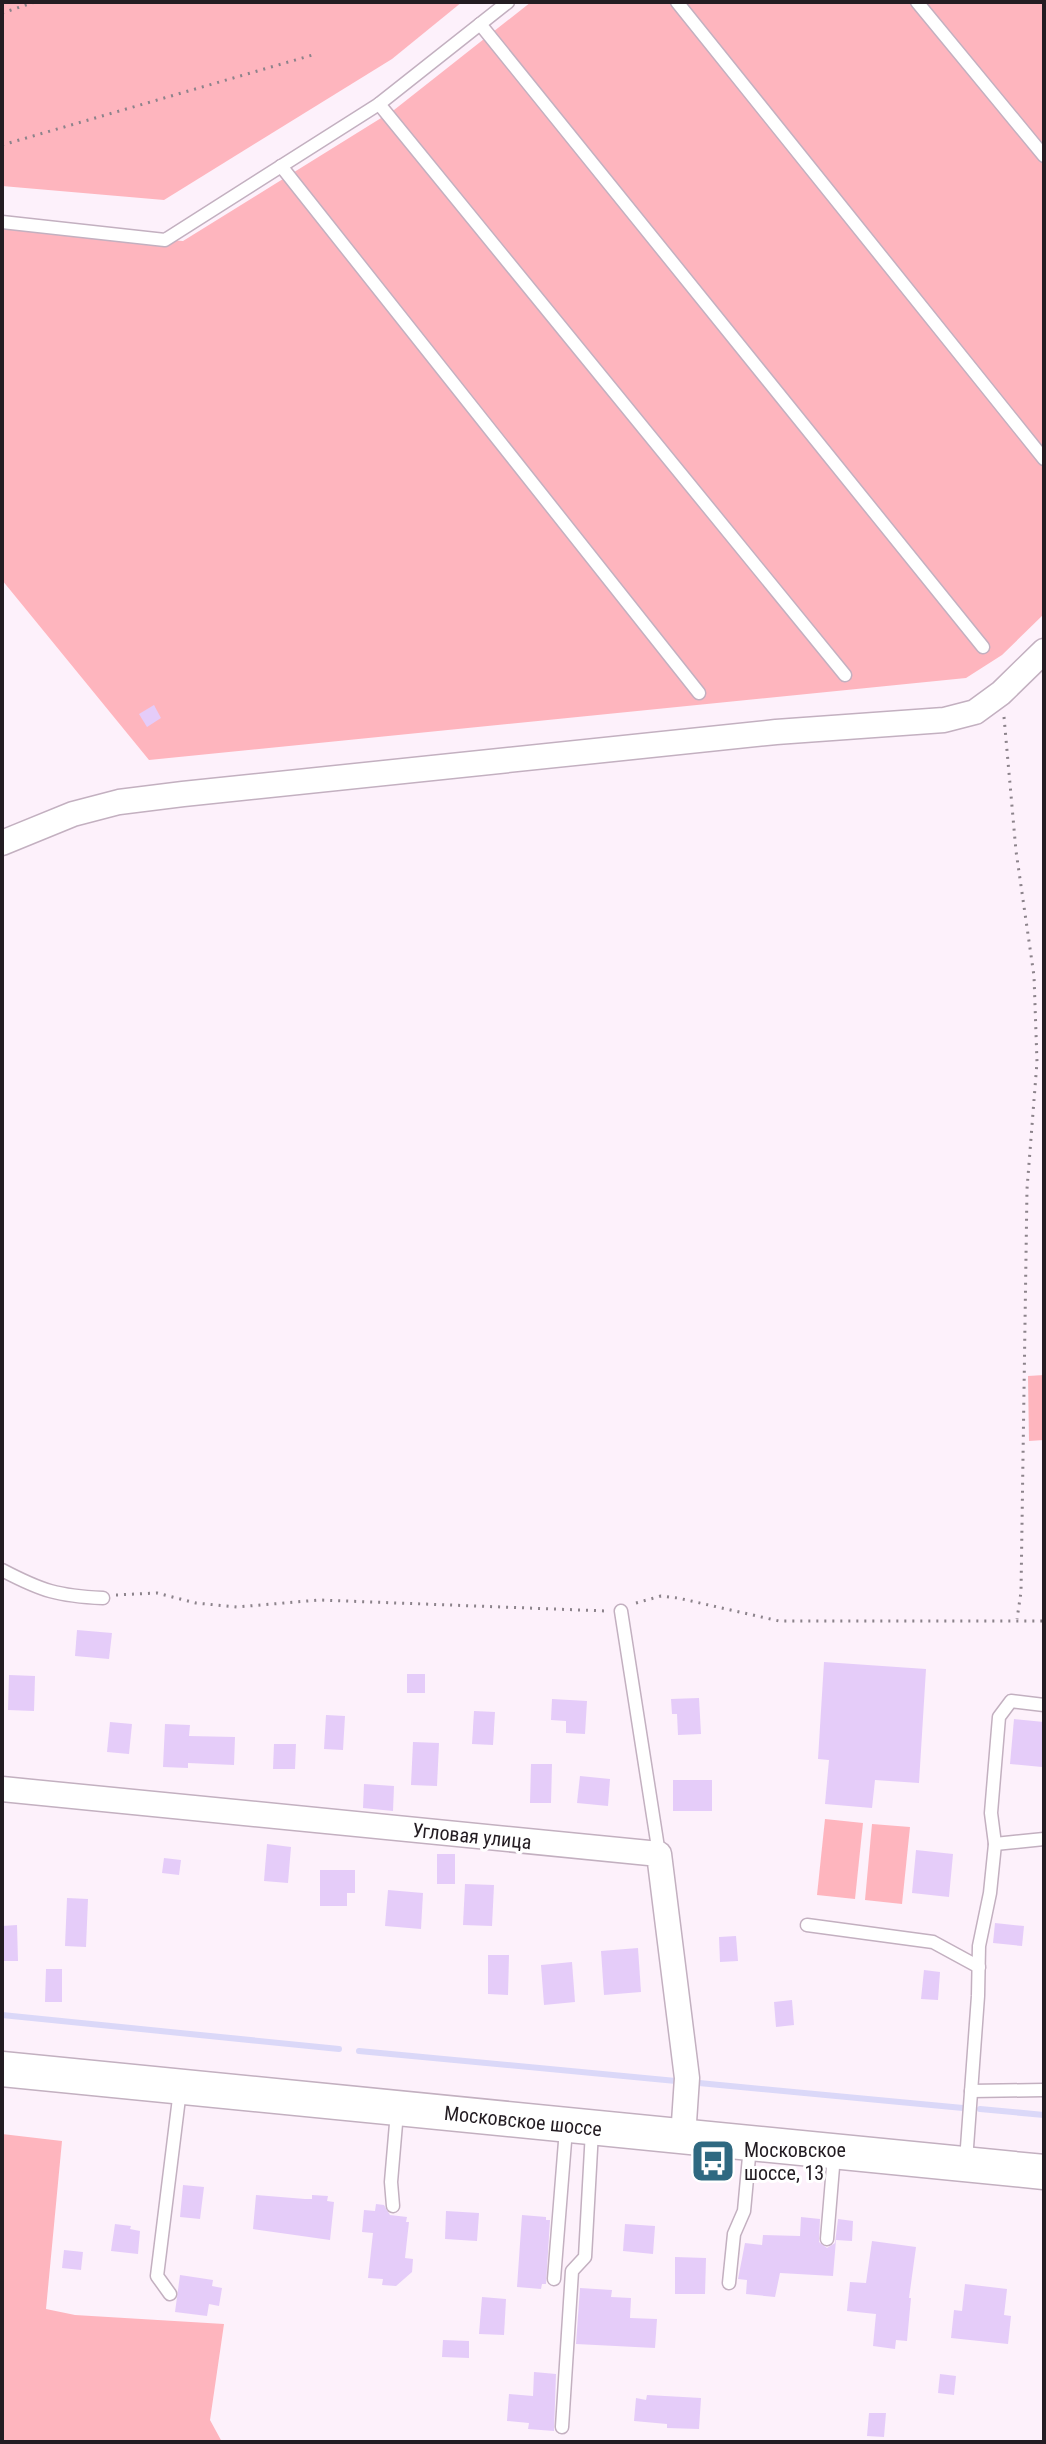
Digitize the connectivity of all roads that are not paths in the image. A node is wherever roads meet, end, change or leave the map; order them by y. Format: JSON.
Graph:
{"nodes":[{"id":1,"x":508,"y":2,"type":"edge"},
{"id":2,"x":677,"y":2,"type":"edge"},
{"id":3,"x":917,"y":2,"type":"edge"},
{"id":4,"x":480,"y":24,"type":"junction"},
{"id":5,"x":379,"y":104,"type":"junction"},
{"id":6,"x":1044,"y":156,"type":"edge"},
{"id":7,"x":281,"y":166,"type":"junction"},
{"id":8,"x":2,"y":222,"type":"edge"},
{"id":9,"x":1044,"y":459,"type":"edge"},
{"id":10,"x":983,"y":647,"type":"dead end"},
{"id":11,"x":1044,"y":651,"type":"edge"},
{"id":12,"x":845,"y":675,"type":"dead end"},
{"id":13,"x":699,"y":693,"type":"dead end"},
{"id":14,"x":2,"y":843,"type":"edge"},
{"id":15,"x":2,"y":1570,"type":"edge"},
{"id":16,"x":103,"y":1598,"type":"road end"},
{"id":17,"x":621,"y":1611,"type":"road end"},
{"id":18,"x":1044,"y":1705,"type":"edge"},
{"id":19,"x":2,"y":1789,"type":"edge"},
{"id":20,"x":1044,"y":1839,"type":"edge"},
{"id":21,"x":995,"y":1844,"type":"junction"},
{"id":22,"x":659,"y":1854,"type":"junction"},
{"id":23,"x":807,"y":1925,"type":"dead end"},
{"id":24,"x":979,"y":1967,"type":"junction"},
{"id":25,"x":2,"y":2069,"type":"edge"},
{"id":26,"x":180,"y":2087,"type":"junction"},
{"id":27,"x":1044,"y":2090,"type":"edge"},
{"id":28,"x":971,"y":2091,"type":"junction"},
{"id":29,"x":398,"y":2109,"type":"junction"},
{"id":30,"x":579,"y":2127,"type":"junction"},
{"id":31,"x":683,"y":2137,"type":"junction"},
{"id":32,"x":750,"y":2143,"type":"junction"},
{"id":33,"x":834,"y":2151,"type":"junction"},
{"id":34,"x":965,"y":2164,"type":"junction"},
{"id":35,"x":1044,"y":2172,"type":"edge"},
{"id":36,"x":393,"y":2206,"type":"dead end"},
{"id":37,"x":827,"y":2239,"type":"dead end"},
{"id":38,"x":554,"y":2279,"type":"dead end"},
{"id":39,"x":729,"y":2283,"type":"dead end"},
{"id":40,"x":170,"y":2294,"type":"dead end"},
{"id":41,"x":562,"y":2427,"type":"dead end"}],
"edges":[{"from":1,"to":4,"type":"lane"},
{"from":2,"to":9,"type":"lane"},
{"from":3,"to":6,"type":"lane"},
{"from":4,"to":5,"type":"lane"},
{"from":4,"to":10,"type":"lane"},
{"from":5,"to":7,"type":"lane"},
{"from":5,"to":12,"type":"lane"},
{"from":7,"to":8,"type":"lane"},
{"from":7,"to":13,"type":"lane"},
{"from":11,"to":14,"type":"street"},
{"from":15,"to":16,"type":"lane"},
{"from":17,"to":22,"type":"lane"},
{"from":18,"to":21,"type":"lane"},
{"from":19,"to":22,"type":"street","name":"Угловая улица"},
{"from":20,"to":21,"type":"lane"},
{"from":21,"to":24,"type":"lane"},
{"from":22,"to":31,"type":"street"},
{"from":23,"to":24,"type":"lane"},
{"from":24,"to":28,"type":"lane"},
{"from":25,"to":26,"type":"main road","name":"Московское шоссе"},
{"from":26,"to":29,"type":"main road","name":"Московское шоссе"},
{"from":26,"to":40,"type":"lane"},
{"from":27,"to":28,"type":"lane"},
{"from":28,"to":34,"type":"lane"},
{"from":29,"to":30,"type":"main road","name":"Московское шоссе"},
{"from":29,"to":36,"type":"lane"},
{"from":30,"to":31,"type":"main road","name":"Московское шоссе"},
{"from":30,"to":38,"type":"lane"},
{"from":30,"to":41,"type":"lane"},
{"from":31,"to":32,"type":"main road","name":"Московское шоссе"},
{"from":32,"to":33,"type":"main road","name":"Московское шоссе"},
{"from":32,"to":39,"type":"lane"},
{"from":33,"to":34,"type":"main road","name":"Московское шоссе"},
{"from":33,"to":37,"type":"lane"},
{"from":34,"to":35,"type":"main road","name":"Московское шоссе"}]}
